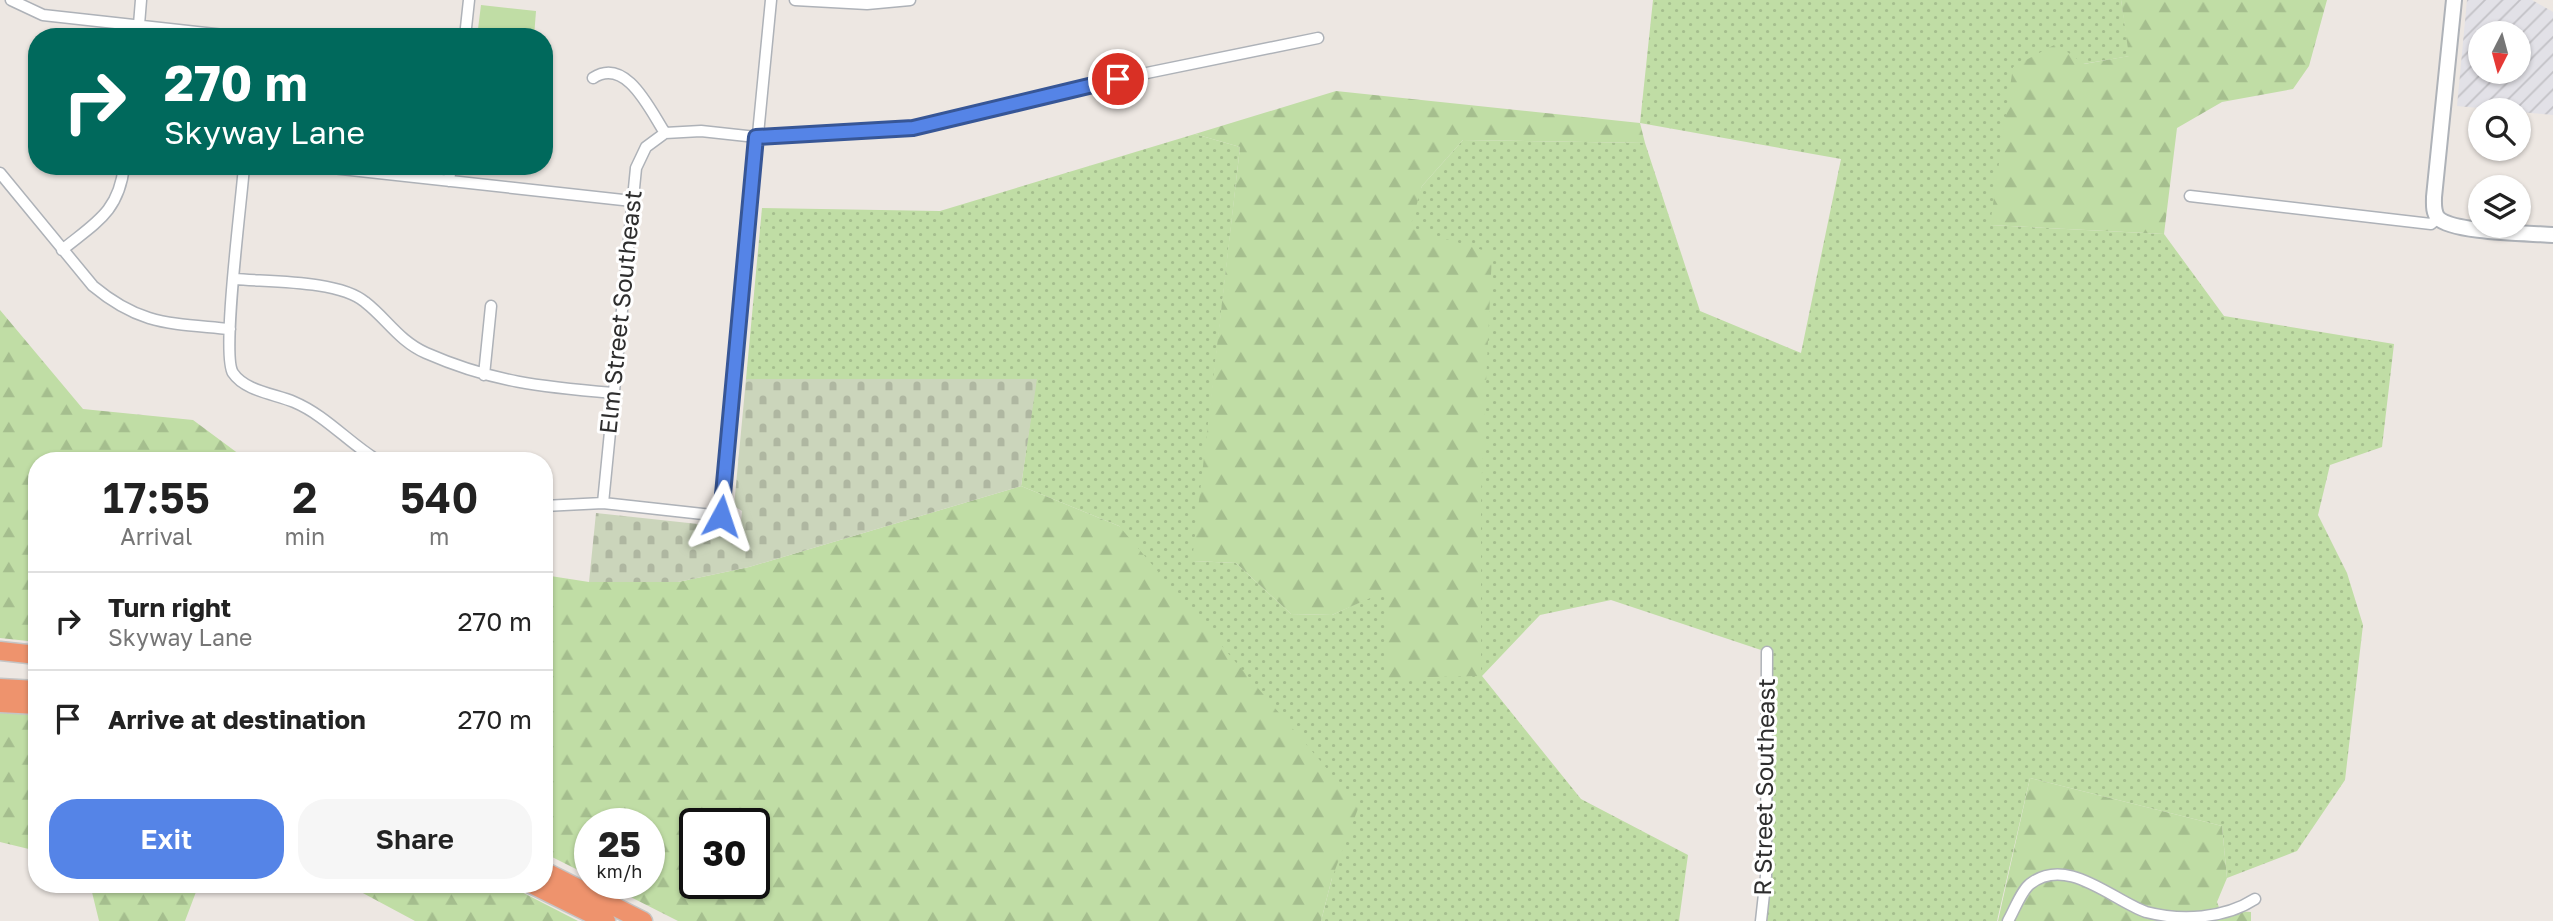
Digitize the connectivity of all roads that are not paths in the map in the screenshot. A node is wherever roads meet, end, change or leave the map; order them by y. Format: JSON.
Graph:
{"nodes":[{"id":1,"x":11,"y":0,"type":"edge"},
{"id":2,"x":141,"y":0,"type":"edge"},
{"id":3,"x":469,"y":0,"type":"edge"},
{"id":4,"x":771,"y":0,"type":"edge"},
{"id":5,"x":795,"y":0,"type":"edge"},
{"id":6,"x":910,"y":0,"type":"edge"},
{"id":7,"x":2454,"y":0,"type":"edge"},
{"id":8,"x":139,"y":24,"type":"junction"},
{"id":9,"x":139,"y":28,"type":"edge"},
{"id":10,"x":171,"y":28,"type":"edge"},
{"id":11,"x":466,"y":28,"type":"edge"},
{"id":12,"x":1318,"y":38,"type":"dead end"},
{"id":13,"x":593,"y":78,"type":"dead end"},
{"id":14,"x":665,"y":133,"type":"junction"},
{"id":15,"x":756,"y":137,"type":"junction"},
{"id":16,"x":0,"y":173,"type":"edge"},
{"id":17,"x":123,"y":175,"type":"edge"},
{"id":18,"x":243,"y":175,"type":"edge"},
{"id":19,"x":395,"y":175,"type":"edge"},
{"id":20,"x":450,"y":175,"type":"edge"},
{"id":21,"x":449,"y":181,"type":"junction"},
{"id":22,"x":2190,"y":196,"type":"dead end"},
{"id":23,"x":632,"y":201,"type":"junction"},
{"id":24,"x":2438,"y":218,"type":"junction"},
{"id":25,"x":2553,"y":235,"type":"edge"},
{"id":26,"x":62,"y":250,"type":"junction"},
{"id":27,"x":235,"y":279,"type":"junction"},
{"id":28,"x":491,"y":306,"type":"dead end"},
{"id":29,"x":230,"y":329,"type":"junction"},
{"id":30,"x":484,"y":376,"type":"junction"},
{"id":31,"x":613,"y":393,"type":"junction"},
{"id":32,"x":366,"y":452,"type":"edge"},
{"id":33,"x":603,"y":503,"type":"junction"},
{"id":34,"x":553,"y":506,"type":"edge"},
{"id":35,"x":0,"y":651,"type":"edge"},
{"id":36,"x":1767,"y":652,"type":"dead end"},
{"id":37,"x":28,"y":654,"type":"edge"},
{"id":38,"x":0,"y":660,"type":"edge"},
{"id":39,"x":28,"y":662,"type":"edge"},
{"id":40,"x":0,"y":688,"type":"edge"},
{"id":41,"x":28,"y":690,"type":"edge"},
{"id":42,"x":0,"y":702,"type":"edge"},
{"id":43,"x":28,"y":704,"type":"edge"},
{"id":44,"x":553,"y":876,"type":"edge"},
{"id":45,"x":549,"y":893,"type":"edge"},
{"id":46,"x":2255,"y":899,"type":"dead end"},
{"id":47,"x":606,"y":921,"type":"edge"},
{"id":48,"x":643,"y":921,"type":"edge"},
{"id":49,"x":1761,"y":921,"type":"edge"},
{"id":50,"x":2008,"y":921,"type":"edge"}],
"edges":[{"from":1,"to":8,"type":"street"},
{"from":2,"to":8,"type":"street"},
{"from":3,"to":11,"type":"street"},
{"from":4,"to":15,"type":"street"},
{"from":5,"to":6,"type":"street"},
{"from":7,"to":24,"type":"street"},
{"from":8,"to":9,"type":"street"},
{"from":8,"to":10,"type":"street"},
{"from":12,"to":15,"type":"street"},
{"from":13,"to":14,"type":"street"},
{"from":14,"to":15,"type":"street"},
{"from":14,"to":23,"type":"street","name":"Elm Street Southeast"},
{"from":15,"to":33,"type":"street"},
{"from":16,"to":26,"type":"street"},
{"from":17,"to":26,"type":"street"},
{"from":18,"to":27,"type":"street"},
{"from":19,"to":21,"type":"street"},
{"from":20,"to":21,"type":"street"},
{"from":21,"to":23,"type":"street"},
{"from":22,"to":24,"type":"street"},
{"from":23,"to":31,"type":"street","name":"Elm Street Southeast"},
{"from":24,"to":25,"type":"street"},
{"from":26,"to":29,"type":"street"},
{"from":27,"to":29,"type":"street"},
{"from":27,"to":30,"type":"street"},
{"from":28,"to":30,"type":"street"},
{"from":29,"to":32,"type":"street"},
{"from":30,"to":31,"type":"street"},
{"from":31,"to":33,"type":"street","name":"Elm Street Southeast"},
{"from":33,"to":34,"type":"street"},
{"from":35,"to":37,"type":"highway"},
{"from":36,"to":49,"type":"street","name":"R Street Southeast"},
{"from":38,"to":39,"type":"highway"},
{"from":40,"to":41,"type":"highway"},
{"from":42,"to":43,"type":"highway"},
{"from":44,"to":48,"type":"highway"},
{"from":45,"to":47,"type":"highway"},
{"from":46,"to":50,"type":"street"}]}
